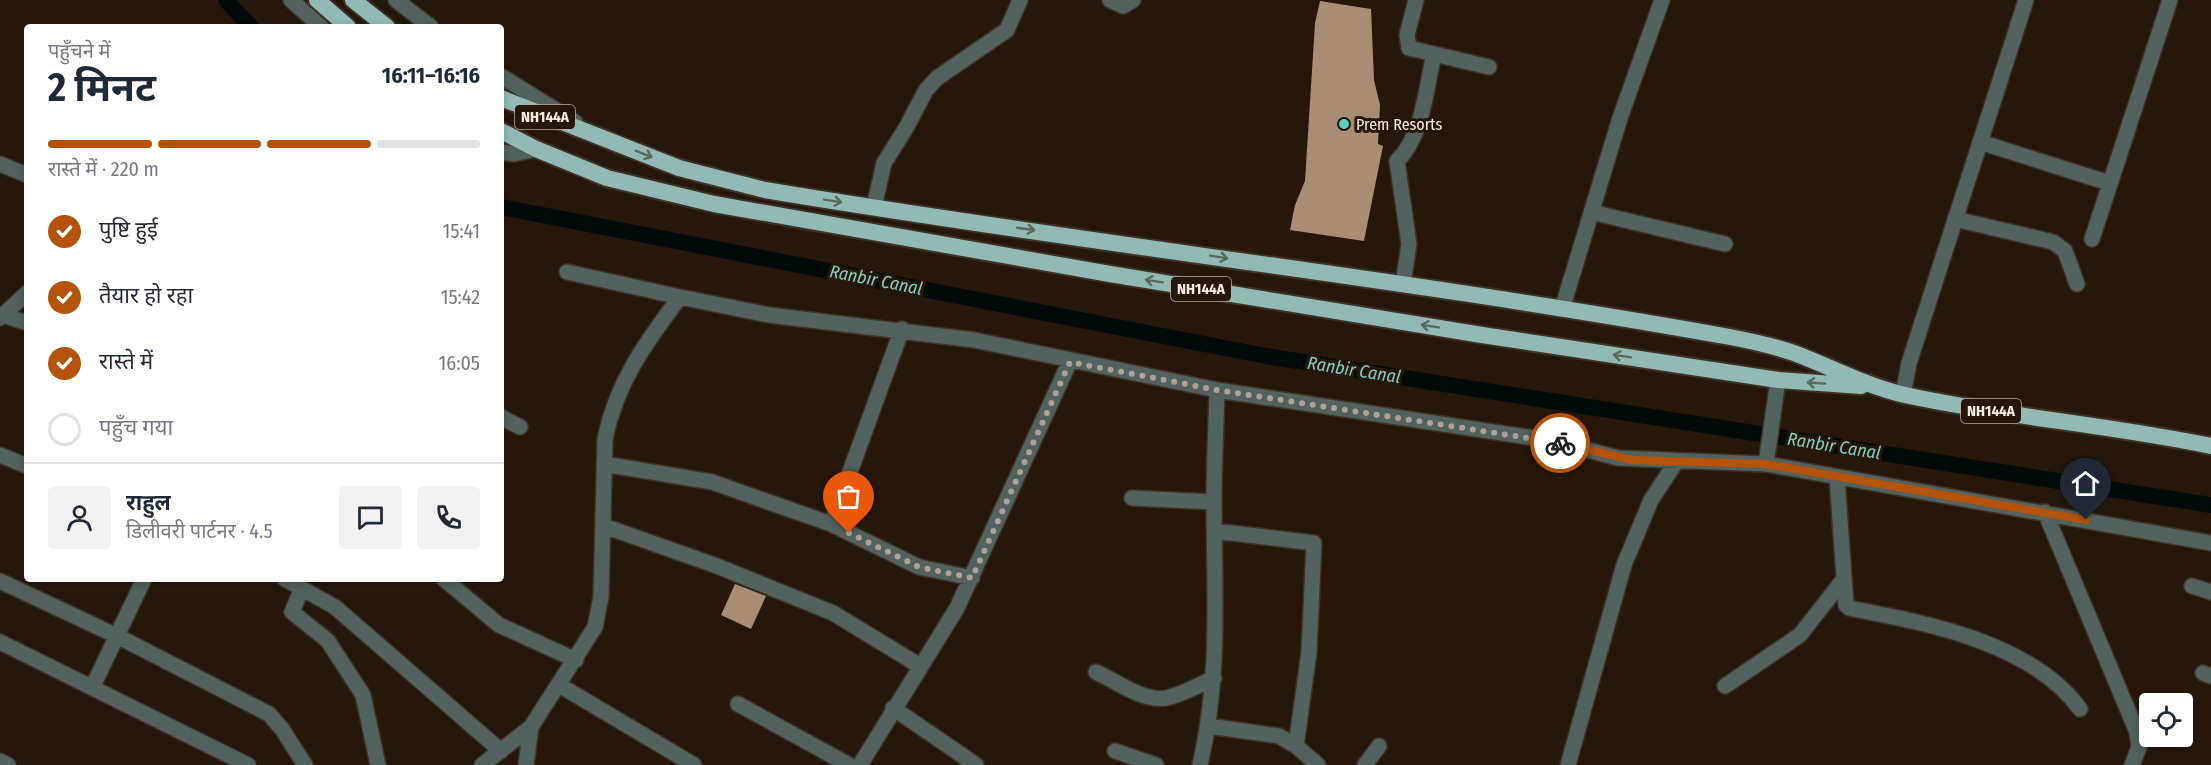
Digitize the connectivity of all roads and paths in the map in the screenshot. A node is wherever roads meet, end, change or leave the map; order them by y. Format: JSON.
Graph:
{"nodes":[{"id":1,"x":291,"y":0,"type":"edge"},
{"id":2,"x":317,"y":0,"type":"edge"},
{"id":3,"x":353,"y":0,"type":"edge"},
{"id":4,"x":396,"y":0,"type":"edge"},
{"id":5,"x":1020,"y":0,"type":"edge"},
{"id":6,"x":1110,"y":0,"type":"edge"},
{"id":7,"x":1133,"y":0,"type":"edge"},
{"id":8,"x":1416,"y":0,"type":"edge"},
{"id":9,"x":1662,"y":0,"type":"edge"},
{"id":10,"x":2026,"y":0,"type":"edge"},
{"id":11,"x":2169,"y":0,"type":"edge"},
{"id":12,"x":318,"y":24,"type":"edge"},
{"id":13,"x":345,"y":24,"type":"edge"},
{"id":14,"x":383,"y":24,"type":"edge"},
{"id":15,"x":427,"y":24,"type":"edge"},
{"id":16,"x":1434,"y":54,"type":"junction"},
{"id":17,"x":1489,"y":67,"type":"dead end"},
{"id":18,"x":504,"y":78,"type":"edge"},
{"id":19,"x":504,"y":99,"type":"edge"},
{"id":20,"x":590,"y":132,"type":"junction"},
{"id":21,"x":504,"y":133,"type":"edge"},
{"id":22,"x":1980,"y":142,"type":"junction"},
{"id":23,"x":536,"y":149,"type":"junction"},
{"id":24,"x":504,"y":152,"type":"edge"},
{"id":25,"x":0,"y":164,"type":"edge"},
{"id":26,"x":24,"y":174,"type":"edge"},
{"id":27,"x":2109,"y":183,"type":"junction"},
{"id":28,"x":874,"y":207,"type":"junction"},
{"id":29,"x":1591,"y":212,"type":"junction"},
{"id":30,"x":1955,"y":219,"type":"junction"},
{"id":31,"x":2092,"y":239,"type":"dead end"},
{"id":32,"x":1725,"y":244,"type":"dead end"},
{"id":33,"x":567,"y":272,"type":"dead end"},
{"id":34,"x":1403,"y":284,"type":"junction"},
{"id":35,"x":2077,"y":284,"type":"dead end"},
{"id":36,"x":24,"y":296,"type":"edge"},
{"id":37,"x":680,"y":297,"type":"junction"},
{"id":38,"x":1562,"y":309,"type":"junction"},
{"id":39,"x":2,"y":316,"type":"edge"},
{"id":40,"x":24,"y":322,"type":"edge"},
{"id":41,"x":902,"y":329,"type":"junction"},
{"id":42,"x":1070,"y":362,"type":"junction"},
{"id":43,"x":1778,"y":380,"type":"junction"},
{"id":44,"x":1874,"y":387,"type":"junction"},
{"id":45,"x":1217,"y":390,"type":"junction"},
{"id":46,"x":1903,"y":395,"type":"junction"},
{"id":47,"x":504,"y":419,"type":"edge"},
{"id":48,"x":520,"y":427,"type":"dead end"},
{"id":49,"x":2205,"y":444,"type":"edge"},
{"id":50,"x":0,"y":455,"type":"edge"},
{"id":51,"x":1676,"y":462,"type":"junction"},
{"id":52,"x":604,"y":464,"type":"junction"},
{"id":53,"x":1766,"y":464,"type":"junction"},
{"id":54,"x":24,"y":465,"type":"edge"},
{"id":55,"x":1837,"y":478,"type":"junction"},
{"id":56,"x":1132,"y":498,"type":"dead end"},
{"id":57,"x":1214,"y":502,"type":"junction"},
{"id":58,"x":2044,"y":512,"type":"junction"},
{"id":59,"x":831,"y":524,"type":"junction"},
{"id":60,"x":604,"y":526,"type":"junction"},
{"id":61,"x":1215,"y":531,"type":"junction"},
{"id":62,"x":2211,"y":543,"type":"edge"},
{"id":63,"x":972,"y":578,"type":"junction"},
{"id":64,"x":1843,"y":580,"type":"junction"},
{"id":65,"x":0,"y":581,"type":"edge"},
{"id":66,"x":143,"y":582,"type":"edge"},
{"id":67,"x":291,"y":582,"type":"edge"},
{"id":68,"x":448,"y":582,"type":"edge"},
{"id":69,"x":2192,"y":586,"type":"dead end"},
{"id":70,"x":302,"y":588,"type":"junction"},
{"id":71,"x":2211,"y":592,"type":"edge"},
{"id":72,"x":117,"y":636,"type":"junction"},
{"id":73,"x":0,"y":642,"type":"edge"},
{"id":74,"x":576,"y":660,"type":"junction"},
{"id":75,"x":920,"y":666,"type":"junction"},
{"id":76,"x":1096,"y":672,"type":"dead end"},
{"id":77,"x":1214,"y":678,"type":"junction"},
{"id":78,"x":559,"y":685,"type":"junction"},
{"id":79,"x":1725,"y":686,"type":"dead end"},
{"id":80,"x":92,"y":688,"type":"junction"},
{"id":81,"x":738,"y":704,"type":"dead end"},
{"id":82,"x":893,"y":708,"type":"junction"},
{"id":83,"x":2080,"y":709,"type":"dead end"},
{"id":84,"x":1209,"y":726,"type":"junction"},
{"id":85,"x":531,"y":727,"type":"junction"},
{"id":86,"x":1296,"y":746,"type":"junction"},
{"id":87,"x":1379,"y":746,"type":"dead end"},
{"id":88,"x":501,"y":751,"type":"junction"},
{"id":89,"x":1115,"y":751,"type":"dead end"},
{"id":90,"x":0,"y":761,"type":"edge"},
{"id":91,"x":8,"y":765,"type":"edge"},
{"id":92,"x":248,"y":765,"type":"edge"},
{"id":93,"x":305,"y":765,"type":"edge"},
{"id":94,"x":378,"y":765,"type":"edge"},
{"id":95,"x":482,"y":765,"type":"edge"},
{"id":96,"x":526,"y":765,"type":"edge"},
{"id":97,"x":694,"y":765,"type":"edge"},
{"id":98,"x":849,"y":765,"type":"edge"},
{"id":99,"x":860,"y":765,"type":"edge"},
{"id":100,"x":976,"y":765,"type":"edge"},
{"id":101,"x":1156,"y":765,"type":"edge"},
{"id":102,"x":1200,"y":765,"type":"edge"},
{"id":103,"x":1318,"y":765,"type":"edge"},
{"id":104,"x":1365,"y":765,"type":"edge"},
{"id":105,"x":1568,"y":765,"type":"edge"},
{"id":106,"x":2132,"y":765,"type":"edge"}],
"edges":[{"from":1,"to":12,"type":"street"},
{"from":2,"to":13,"type":"highway"},
{"from":3,"to":14,"type":"highway"},
{"from":4,"to":15,"type":"street"},
{"from":5,"to":28,"type":"street"},
{"from":6,"to":7,"type":"street"},
{"from":8,"to":16,"type":"street"},
{"from":9,"to":29,"type":"street"},
{"from":10,"to":22,"type":"street"},
{"from":11,"to":27,"type":"street"},
{"from":16,"to":17,"type":"street"},
{"from":16,"to":34,"type":"street"},
{"from":18,"to":20,"type":"street"},
{"from":19,"to":20,"type":"highway","number":"NH144A"},
{"from":20,"to":28,"type":"highway","one_way":true},
{"from":21,"to":23,"type":"highway","number":"NH144A"},
{"from":22,"to":27,"type":"street"},
{"from":22,"to":30,"type":"street"},
{"from":23,"to":24,"type":"street"},
{"from":43,"to":23,"type":"highway","number":"NH144A","one_way":true},
{"from":25,"to":26,"type":"street"},
{"from":27,"to":31,"type":"street"},
{"from":28,"to":34,"type":"highway","one_way":true},
{"from":29,"to":32,"type":"street"},
{"from":29,"to":38,"type":"street"},
{"from":30,"to":35,"type":"street"},
{"from":30,"to":46,"type":"street"},
{"from":33,"to":37,"type":"street"},
{"from":34,"to":38,"type":"highway"},
{"from":36,"to":39,"type":"street"},
{"from":37,"to":41,"type":"street"},
{"from":37,"to":52,"type":"street"},
{"from":38,"to":44,"type":"highway"},
{"from":39,"to":40,"type":"street"},
{"from":41,"to":42,"type":"street"},
{"from":41,"to":59,"type":"street"},
{"from":42,"to":45,"type":"street"},
{"from":42,"to":63,"type":"street"},
{"from":44,"to":43,"type":"highway","number":"NH144A","one_way":true},
{"from":43,"to":53,"type":"street"},
{"from":44,"to":46,"type":"highway","number":"NH144A"},
{"from":45,"to":51,"type":"street"},
{"from":45,"to":57,"type":"street"},
{"from":46,"to":49,"type":"highway","number":"NH144A"},
{"from":47,"to":48,"type":"street"},
{"from":50,"to":54,"type":"street"},
{"from":51,"to":53,"type":"street"},
{"from":51,"to":105,"type":"street"},
{"from":52,"to":59,"type":"street"},
{"from":52,"to":60,"type":"street"},
{"from":53,"to":55,"type":"street"},
{"from":55,"to":58,"type":"street"},
{"from":55,"to":64,"type":"street"},
{"from":56,"to":57,"type":"street"},
{"from":57,"to":61,"type":"street"},
{"from":58,"to":62,"type":"street"},
{"from":58,"to":106,"type":"street"},
{"from":59,"to":63,"type":"street"},
{"from":60,"to":74,"type":"street"},
{"from":60,"to":75,"type":"street"},
{"from":61,"to":77,"type":"street"},
{"from":61,"to":86,"type":"street"},
{"from":63,"to":75,"type":"street"},
{"from":64,"to":79,"type":"street"},
{"from":64,"to":83,"type":"street"},
{"from":65,"to":72,"type":"street"},
{"from":66,"to":72,"type":"street"},
{"from":67,"to":70,"type":"street"},
{"from":68,"to":74,"type":"street"},
{"from":69,"to":71,"type":"street"},
{"from":70,"to":88,"type":"street"},
{"from":70,"to":94,"type":"street"},
{"from":72,"to":80,"type":"street"},
{"from":72,"to":93,"type":"street"},
{"from":73,"to":80,"type":"street"},
{"from":74,"to":78,"type":"street"},
{"from":75,"to":82,"type":"street"},
{"from":76,"to":77,"type":"street"},
{"from":77,"to":84,"type":"street"},
{"from":78,"to":85,"type":"street"},
{"from":78,"to":97,"type":"street"},
{"from":80,"to":92,"type":"street"},
{"from":81,"to":98,"type":"street"},
{"from":82,"to":99,"type":"street"},
{"from":82,"to":100,"type":"street"},
{"from":84,"to":86,"type":"street"},
{"from":84,"to":102,"type":"street"},
{"from":85,"to":88,"type":"street"},
{"from":85,"to":96,"type":"street"},
{"from":86,"to":103,"type":"street"},
{"from":87,"to":104,"type":"street"},
{"from":88,"to":95,"type":"street"},
{"from":89,"to":101,"type":"street"},
{"from":90,"to":91,"type":"street"}]}
